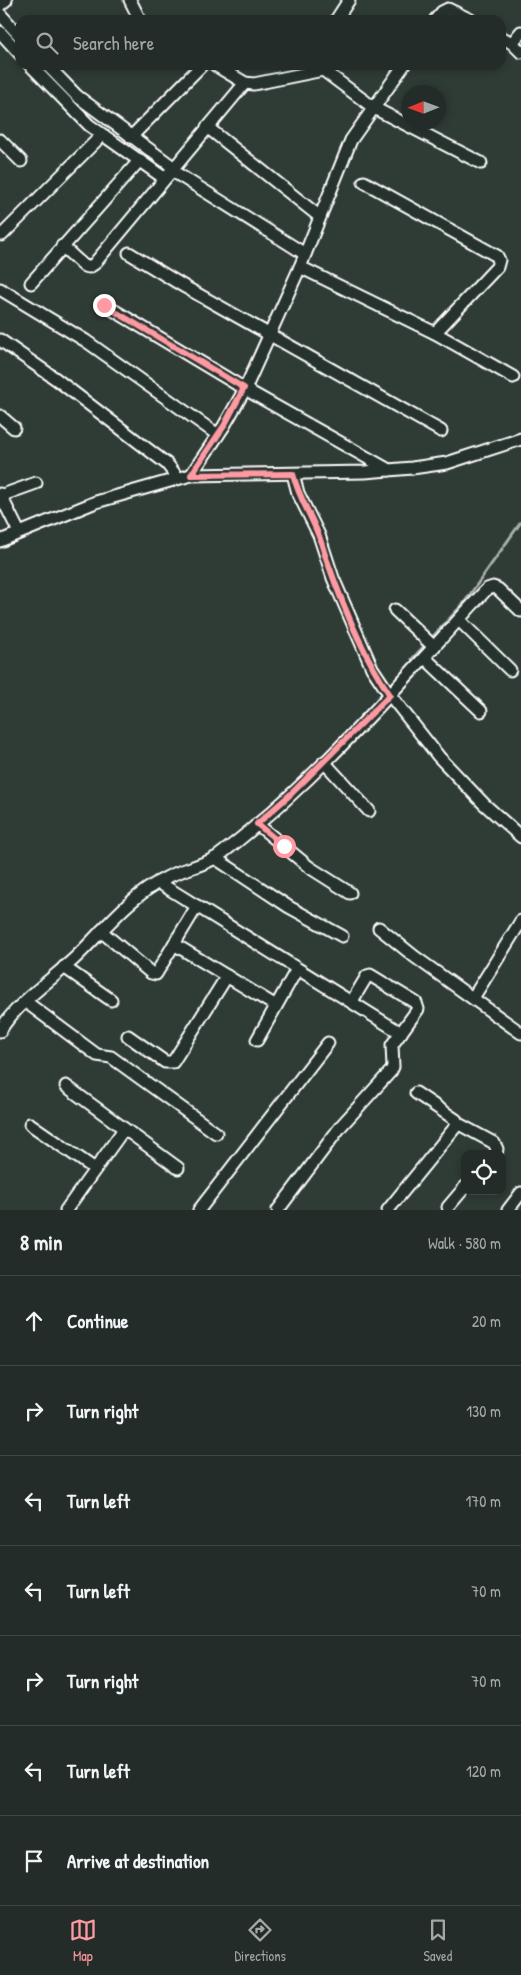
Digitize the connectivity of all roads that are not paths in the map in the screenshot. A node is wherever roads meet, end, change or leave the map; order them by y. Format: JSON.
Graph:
{"nodes":[{"id":1,"x":6,"y":0,"type":"edge"},
{"id":2,"x":130,"y":0,"type":"edge"},
{"id":3,"x":349,"y":0,"type":"edge"},
{"id":4,"x":0,"y":5,"type":"edge"},
{"id":5,"x":449,"y":5,"type":"edge"},
{"id":6,"x":0,"y":14,"type":"edge"},
{"id":7,"x":138,"y":15,"type":"edge"},
{"id":8,"x":339,"y":15,"type":"edge"},
{"id":9,"x":439,"y":15,"type":"edge"},
{"id":10,"x":464,"y":15,"type":"edge"},
{"id":11,"x":15,"y":30,"type":"edge"},
{"id":12,"x":0,"y":32,"type":"edge"},
{"id":13,"x":521,"y":32,"type":"edge"},
{"id":14,"x":506,"y":40,"type":"edge"},
{"id":15,"x":512,"y":43,"type":"junction"},
{"id":16,"x":15,"y":48,"type":"edge"},
{"id":17,"x":521,"y":52,"type":"edge"},
{"id":18,"x":34,"y":70,"type":"edge"},
{"id":19,"x":52,"y":70,"type":"edge"},
{"id":20,"x":197,"y":70,"type":"edge"},
{"id":21,"x":223,"y":70,"type":"edge"},
{"id":22,"x":311,"y":70,"type":"edge"},
{"id":23,"x":326,"y":70,"type":"edge"},
{"id":24,"x":401,"y":70,"type":"edge"},
{"id":25,"x":245,"y":83,"type":"junction"},
{"id":26,"x":374,"y":108,"type":"junction"},
{"id":27,"x":207,"y":127,"type":"junction"},
{"id":28,"x":101,"y":136,"type":"junction"},
{"id":29,"x":131,"y":137,"type":"junction"},
{"id":30,"x":0,"y":140,"type":"edge"},
{"id":31,"x":21,"y":161,"type":"dead end"},
{"id":32,"x":138,"y":161,"type":"junction"},
{"id":33,"x":481,"y":163,"type":"dead end"},
{"id":34,"x":169,"y":172,"type":"junction"},
{"id":35,"x":364,"y":182,"type":"dead end"},
{"id":36,"x":320,"y":217,"type":"junction"},
{"id":37,"x":2,"y":235,"type":"dead end"},
{"id":38,"x":62,"y":246,"type":"junction"},
{"id":39,"x":129,"y":253,"type":"dead end"},
{"id":40,"x":305,"y":254,"type":"junction"},
{"id":41,"x":300,"y":267,"type":"junction"},
{"id":42,"x":31,"y":283,"type":"dead end"},
{"id":43,"x":0,"y":289,"type":"edge"},
{"id":44,"x":104,"y":305,"type":"dead end"},
{"id":45,"x":435,"y":333,"type":"junction"},
{"id":46,"x":268,"y":334,"type":"junction"},
{"id":47,"x":0,"y":340,"type":"edge"},
{"id":48,"x":513,"y":378,"type":"dead end"},
{"id":49,"x":244,"y":388,"type":"junction"},
{"id":50,"x":0,"y":416,"type":"edge"},
{"id":51,"x":14,"y":428,"type":"dead end"},
{"id":52,"x":441,"y":431,"type":"dead end"},
{"id":53,"x":218,"y":435,"type":"junction"},
{"id":54,"x":521,"y":440,"type":"edge"},
{"id":55,"x":389,"y":470,"type":"junction"},
{"id":56,"x":293,"y":474,"type":"junction"},
{"id":57,"x":191,"y":475,"type":"junction"},
{"id":58,"x":178,"y":478,"type":"junction"},
{"id":59,"x":36,"y":483,"type":"dead end"},
{"id":60,"x":1,"y":495,"type":"edge"},
{"id":61,"x":19,"y":532,"type":"junction"},
{"id":62,"x":0,"y":541,"type":"edge"},
{"id":63,"x":395,"y":610,"type":"dead end"},
{"id":64,"x":521,"y":611,"type":"edge"},
{"id":65,"x":459,"y":620,"type":"junction"},
{"id":66,"x":430,"y":644,"type":"junction"},
{"id":67,"x":425,"y":658,"type":"junction"},
{"id":68,"x":510,"y":670,"type":"dead end"},
{"id":69,"x":390,"y":695,"type":"junction"},
{"id":70,"x":481,"y":711,"type":"dead end"},
{"id":71,"x":324,"y":762,"type":"junction"},
{"id":72,"x":369,"y":811,"type":"dead end"},
{"id":73,"x":257,"y":824,"type":"junction"},
{"id":74,"x":521,"y":837,"type":"edge"},
{"id":75,"x":215,"y":858,"type":"junction"},
{"id":76,"x":158,"y":882,"type":"junction"},
{"id":77,"x":350,"y":893,"type":"dead end"},
{"id":78,"x":197,"y":906,"type":"junction"},
{"id":79,"x":521,"y":921,"type":"edge"},
{"id":80,"x":379,"y":928,"type":"dead end"},
{"id":81,"x":101,"y":931,"type":"junction"},
{"id":82,"x":342,"y":936,"type":"dead end"},
{"id":83,"x":174,"y":944,"type":"junction"},
{"id":84,"x":64,"y":967,"type":"junction"},
{"id":85,"x":297,"y":969,"type":"junction"},
{"id":86,"x":227,"y":976,"type":"junction"},
{"id":87,"x":473,"y":998,"type":"junction"},
{"id":88,"x":111,"y":1000,"type":"dead end"},
{"id":89,"x":352,"y":1001,"type":"junction"},
{"id":90,"x":26,"y":1002,"type":"junction"},
{"id":91,"x":276,"y":1006,"type":"junction"},
{"id":92,"x":0,"y":1031,"type":"edge"},
{"id":93,"x":521,"y":1032,"type":"edge"},
{"id":94,"x":401,"y":1033,"type":"junction"},
{"id":95,"x":128,"y":1036,"type":"dead end"},
{"id":96,"x":257,"y":1040,"type":"dead end"},
{"id":97,"x":328,"y":1043,"type":"dead end"},
{"id":98,"x":66,"y":1086,"type":"dead end"},
{"id":99,"x":416,"y":1093,"type":"dead end"},
{"id":100,"x":457,"y":1123,"type":"junction"},
{"id":101,"x":30,"y":1124,"type":"dead end"},
{"id":102,"x":124,"y":1129,"type":"junction"},
{"id":103,"x":216,"y":1134,"type":"dead end"},
{"id":104,"x":497,"y":1150,"type":"edge"},
{"id":105,"x":178,"y":1168,"type":"dead end"},
{"id":106,"x":95,"y":1169,"type":"junction"},
{"id":107,"x":461,"y":1192,"type":"edge"},
{"id":108,"x":521,"y":1193,"type":"edge"},
{"id":109,"x":448,"y":1209,"type":"edge"},
{"id":110,"x":66,"y":1210,"type":"edge"},
{"id":111,"x":199,"y":1210,"type":"edge"},
{"id":112,"x":278,"y":1210,"type":"edge"},
{"id":113,"x":388,"y":1210,"type":"edge"},
{"id":114,"x":508,"y":1210,"type":"edge"}],
"edges":[{"from":1,"to":4,"type":"street"},
{"from":2,"to":7,"type":"street"},
{"from":3,"to":8,"type":"street"},
{"from":5,"to":9,"type":"street"},
{"from":5,"to":10,"type":"street"},
{"from":6,"to":11,"type":"street"},
{"from":12,"to":16,"type":"street"},
{"from":13,"to":15,"type":"street"},
{"from":14,"to":15,"type":"street"},
{"from":15,"to":17,"type":"street"},
{"from":18,"to":28,"type":"street"},
{"from":19,"to":29,"type":"street"},
{"from":20,"to":29,"type":"street"},
{"from":21,"to":25,"type":"street"},
{"from":22,"to":25,"type":"street"},
{"from":23,"to":26,"type":"street"},
{"from":24,"to":26,"type":"street"},
{"from":25,"to":27,"type":"street"},
{"from":26,"to":33,"type":"street"},
{"from":26,"to":36,"type":"street"},
{"from":27,"to":34,"type":"street"},
{"from":27,"to":36,"type":"street"},
{"from":28,"to":32,"type":"street"},
{"from":28,"to":37,"type":"street"},
{"from":29,"to":34,"type":"street"},
{"from":30,"to":31,"type":"street"},
{"from":32,"to":34,"type":"street"},
{"from":32,"to":38,"type":"street"},
{"from":34,"to":38,"type":"street"},
{"from":34,"to":40,"type":"street"},
{"from":35,"to":45,"type":"street"},
{"from":36,"to":40,"type":"street"},
{"from":38,"to":42,"type":"street"},
{"from":39,"to":46,"type":"street"},
{"from":40,"to":41,"type":"street"},
{"from":41,"to":45,"type":"street"},
{"from":41,"to":46,"type":"street"},
{"from":43,"to":53,"type":"street"},
{"from":44,"to":49,"type":"street"},
{"from":45,"to":48,"type":"street"},
{"from":46,"to":49,"type":"street"},
{"from":46,"to":52,"type":"street"},
{"from":47,"to":58,"type":"street"},
{"from":49,"to":53,"type":"street"},
{"from":49,"to":55,"type":"street"},
{"from":50,"to":51,"type":"street"},
{"from":53,"to":57,"type":"street"},
{"from":54,"to":55,"type":"street"},
{"from":55,"to":56,"type":"street"},
{"from":56,"to":57,"type":"street"},
{"from":56,"to":69,"type":"street"},
{"from":57,"to":58,"type":"street"},
{"from":58,"to":61,"type":"street"},
{"from":59,"to":60,"type":"street"},
{"from":60,"to":61,"type":"street"},
{"from":61,"to":62,"type":"street"},
{"from":63,"to":66,"type":"street"},
{"from":64,"to":65,"type":"street"},
{"from":65,"to":66,"type":"street"},
{"from":65,"to":68,"type":"street"},
{"from":66,"to":67,"type":"street"},
{"from":67,"to":69,"type":"street"},
{"from":67,"to":70,"type":"street"},
{"from":69,"to":71,"type":"street"},
{"from":69,"to":74,"type":"street"},
{"from":71,"to":72,"type":"street"},
{"from":71,"to":73,"type":"street"},
{"from":73,"to":75,"type":"street"},
{"from":73,"to":77,"type":"street"},
{"from":75,"to":76,"type":"street"},
{"from":75,"to":82,"type":"street"},
{"from":76,"to":78,"type":"street"},
{"from":76,"to":81,"type":"street"},
{"from":78,"to":83,"type":"street"},
{"from":78,"to":85,"type":"street"},
{"from":79,"to":87,"type":"street"},
{"from":80,"to":87,"type":"street"},
{"from":81,"to":83,"type":"street"},
{"from":81,"to":84,"type":"street"},
{"from":83,"to":86,"type":"street"},
{"from":84,"to":88,"type":"street"},
{"from":84,"to":90,"type":"street"},
{"from":85,"to":89,"type":"street"},
{"from":85,"to":91,"type":"street"},
{"from":86,"to":91,"type":"street"},
{"from":86,"to":95,"type":"street"},
{"from":87,"to":93,"type":"street"},
{"from":89,"to":94,"type":"street"},
{"from":89,"to":94,"type":"street"},
{"from":90,"to":92,"type":"street"},
{"from":90,"to":103,"type":"street"},
{"from":91,"to":96,"type":"street"},
{"from":94,"to":112,"type":"street"},
{"from":97,"to":111,"type":"street"},
{"from":98,"to":102,"type":"street"},
{"from":99,"to":100,"type":"street"},
{"from":100,"to":104,"type":"street"},
{"from":100,"to":113,"type":"street"},
{"from":101,"to":106,"type":"street"},
{"from":102,"to":105,"type":"street"},
{"from":102,"to":106,"type":"street"},
{"from":106,"to":110,"type":"street"},
{"from":107,"to":109,"type":"street"},
{"from":108,"to":114,"type":"street"}]}
